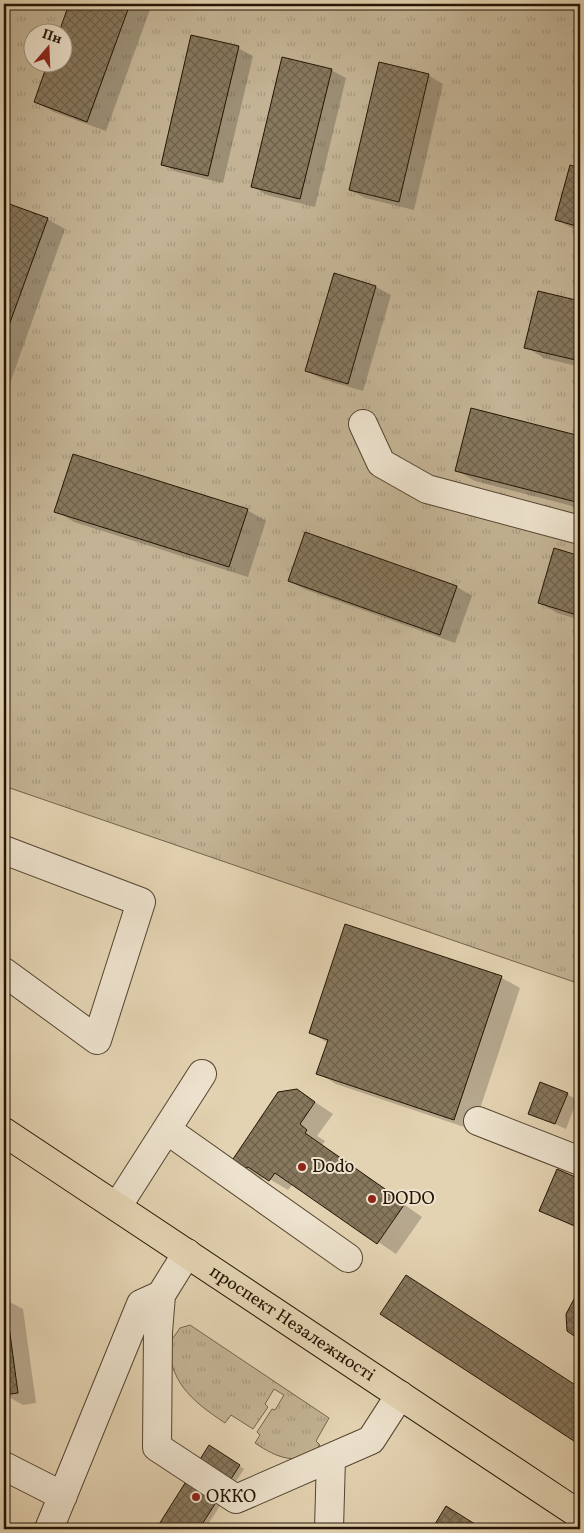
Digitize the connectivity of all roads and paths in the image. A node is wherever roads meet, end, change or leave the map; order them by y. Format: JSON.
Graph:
{"nodes":[{"id":1,"x":363,"y":424,"type":"dead end"},
{"id":2,"x":580,"y":530,"type":"edge"},
{"id":3,"x":4,"y":850,"type":"edge"},
{"id":4,"x":4,"y":972,"type":"edge"},
{"id":5,"x":202,"y":1074,"type":"dead end"},
{"id":6,"x":478,"y":1121,"type":"dead end"},
{"id":7,"x":167,"y":1130,"type":"junction"},
{"id":8,"x":4,"y":1132,"type":"edge"},
{"id":9,"x":580,"y":1161,"type":"edge"},
{"id":10,"x":118,"y":1207,"type":"junction"},
{"id":11,"x":187,"y":1253,"type":"junction"},
{"id":12,"x":348,"y":1258,"type":"dead end"},
{"id":13,"x":161,"y":1294,"type":"junction"},
{"id":14,"x":400,"y":1395,"type":"junction"},
{"id":15,"x":331,"y":1458,"type":"junction"},
{"id":16,"x":4,"y":1466,"type":"edge"},
{"id":17,"x":63,"y":1496,"type":"junction"},
{"id":18,"x":580,"y":1515,"type":"edge"},
{"id":19,"x":49,"y":1529,"type":"edge"},
{"id":20,"x":329,"y":1529,"type":"edge"}],
"edges":[{"from":1,"to":2,"type":"street"},
{"from":3,"to":4,"type":"street"},
{"from":5,"to":7,"type":"street"},
{"from":6,"to":9,"type":"street"},
{"from":7,"to":10,"type":"street"},
{"from":7,"to":12,"type":"street"},
{"from":8,"to":10,"type":"main road","name":"проспект Незалежності"},
{"from":10,"to":11,"type":"main road","name":"проспект Незалежності"},
{"from":11,"to":13,"type":"street"},
{"from":11,"to":14,"type":"main road","name":"проспект Незалежності"},
{"from":13,"to":15,"type":"street"},
{"from":13,"to":17,"type":"street"},
{"from":14,"to":15,"type":"street"},
{"from":14,"to":18,"type":"main road","name":"проспект Незалежності"},
{"from":15,"to":20,"type":"street"},
{"from":16,"to":17,"type":"street"},
{"from":17,"to":19,"type":"street"}]}
